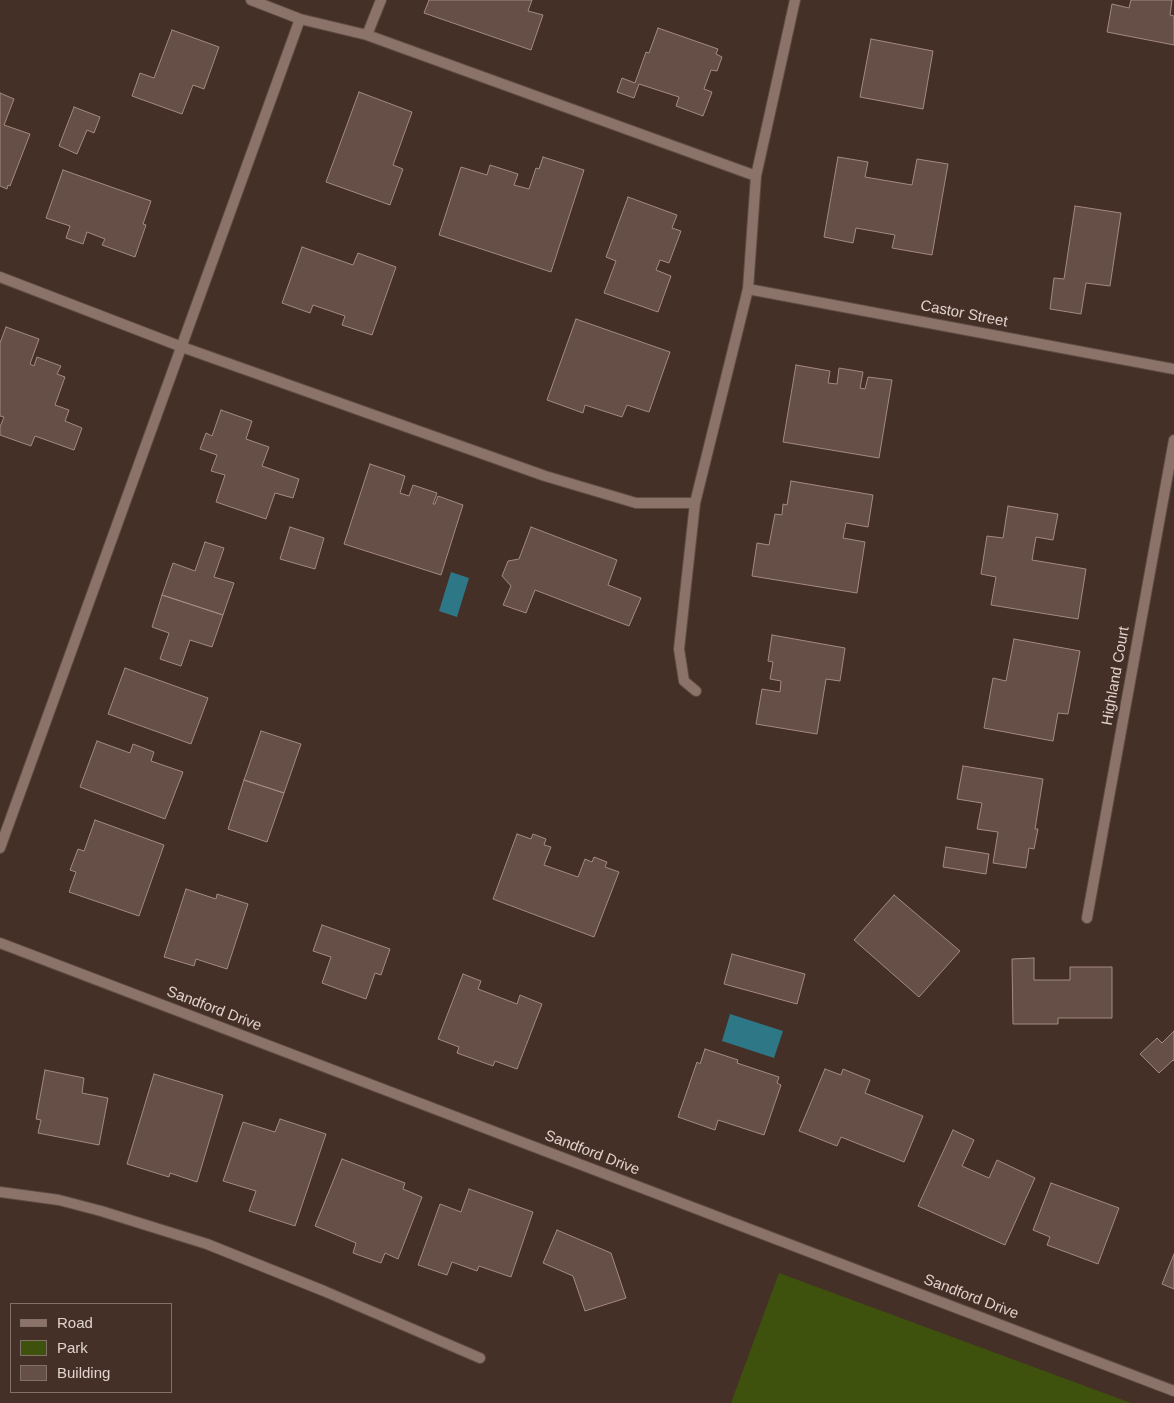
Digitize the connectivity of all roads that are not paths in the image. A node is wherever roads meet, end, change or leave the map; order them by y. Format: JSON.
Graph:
{"nodes":[{"id":1,"x":251,"y":0,"type":"edge"},
{"id":2,"x":381,"y":0,"type":"edge"},
{"id":3,"x":795,"y":0,"type":"edge"},
{"id":4,"x":300,"y":19,"type":"junction"},
{"id":5,"x":367,"y":35,"type":"junction"},
{"id":6,"x":756,"y":176,"type":"junction"},
{"id":7,"x":0,"y":277,"type":"edge"},
{"id":8,"x":748,"y":289,"type":"junction"},
{"id":9,"x":182,"y":347,"type":"junction"},
{"id":10,"x":1174,"y":368,"type":"edge"},
{"id":11,"x":1174,"y":440,"type":"edge"},
{"id":12,"x":695,"y":503,"type":"junction"},
{"id":13,"x":696,"y":691,"type":"dead end"},
{"id":14,"x":0,"y":848,"type":"edge"},
{"id":15,"x":1087,"y":918,"type":"dead end"},
{"id":16,"x":0,"y":943,"type":"edge"},
{"id":17,"x":0,"y":1192,"type":"edge"},
{"id":18,"x":480,"y":1358,"type":"dead end"},
{"id":19,"x":1174,"y":1390,"type":"edge"}],
"edges":[{"from":1,"to":4,"type":"street"},
{"from":2,"to":5,"type":"street"},
{"from":3,"to":6,"type":"street"},
{"from":4,"to":5,"type":"street"},
{"from":4,"to":9,"type":"street"},
{"from":5,"to":6,"type":"street"},
{"from":6,"to":8,"type":"street"},
{"from":7,"to":9,"type":"street"},
{"from":8,"to":10,"type":"street","name":"Castor Street"},
{"from":8,"to":12,"type":"street"},
{"from":9,"to":12,"type":"street"},
{"from":9,"to":14,"type":"street"},
{"from":11,"to":15,"type":"street","name":"Highland Court"},
{"from":12,"to":13,"type":"street"},
{"from":16,"to":19,"type":"street","name":"Sandford Drive"},
{"from":17,"to":18,"type":"street"}]}
